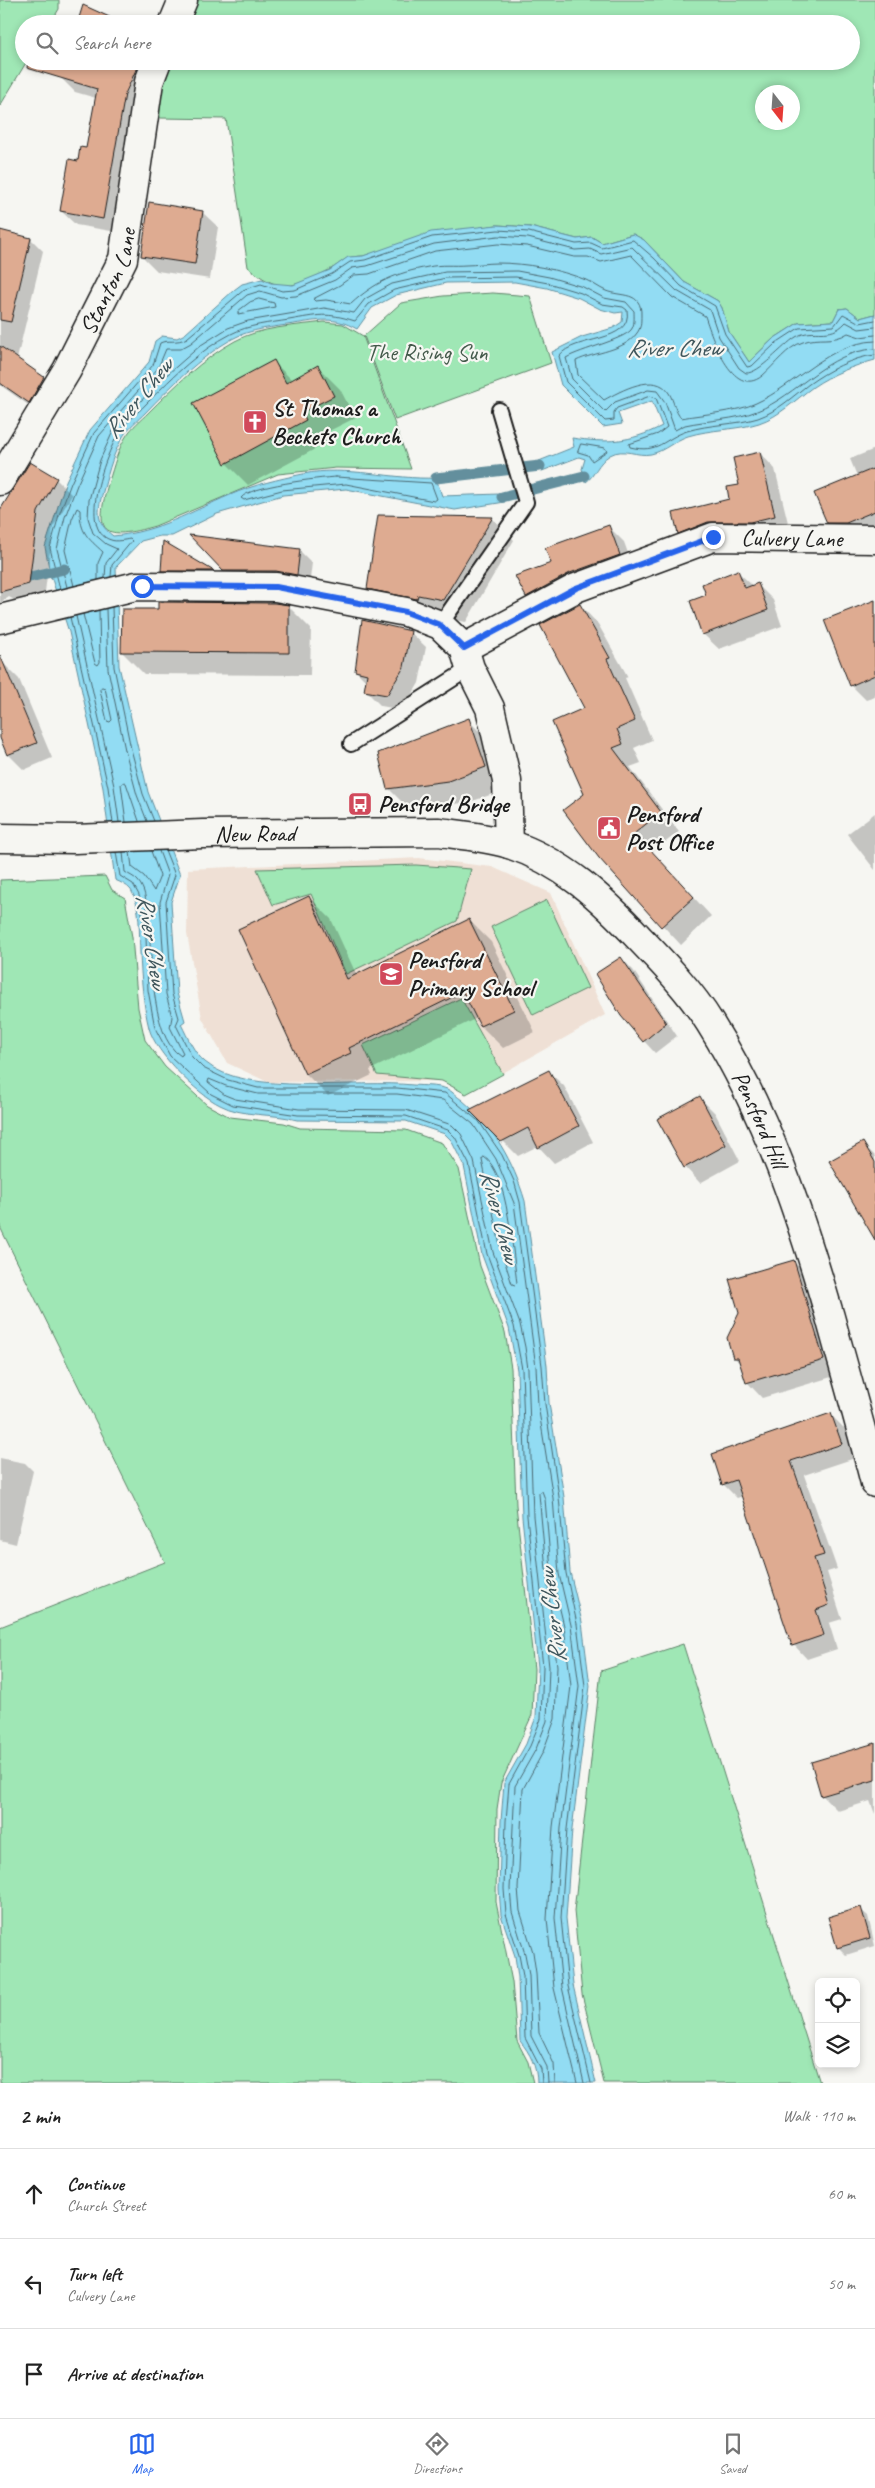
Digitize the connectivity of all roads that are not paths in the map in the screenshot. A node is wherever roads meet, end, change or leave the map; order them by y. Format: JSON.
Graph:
{"nodes":[{"id":1,"x":184,"y":0,"type":"edge"},
{"id":2,"x":177,"y":15,"type":"edge"},
{"id":3,"x":153,"y":70,"type":"edge"},
{"id":4,"x":499,"y":410,"type":"dead end"},
{"id":5,"x":0,"y":481,"type":"edge"},
{"id":6,"x":875,"y":539,"type":"edge"},
{"id":7,"x":0,"y":619,"type":"edge"},
{"id":8,"x":440,"y":625,"type":"junction"},
{"id":9,"x":467,"y":658,"type":"junction"},
{"id":10,"x":351,"y":744,"type":"dead end"},
{"id":11,"x":0,"y":838,"type":"edge"},
{"id":12,"x":509,"y":844,"type":"junction"},
{"id":13,"x":875,"y":1483,"type":"edge"}],
"edges":[{"from":1,"to":2,"type":"main road"},
{"from":3,"to":5,"type":"main road","name":"Stanton Lane"},
{"from":4,"to":8,"type":"lane"},
{"from":6,"to":9,"type":"main road","name":"Culvery Lane"},
{"from":7,"to":8,"type":"main road"},
{"from":8,"to":9,"type":"main road"},
{"from":9,"to":10,"type":"lane"},
{"from":9,"to":12,"type":"main road"},
{"from":11,"to":12,"type":"main road","name":"New Road"},
{"from":12,"to":13,"type":"main road","name":"Pensford Hill"}]}
